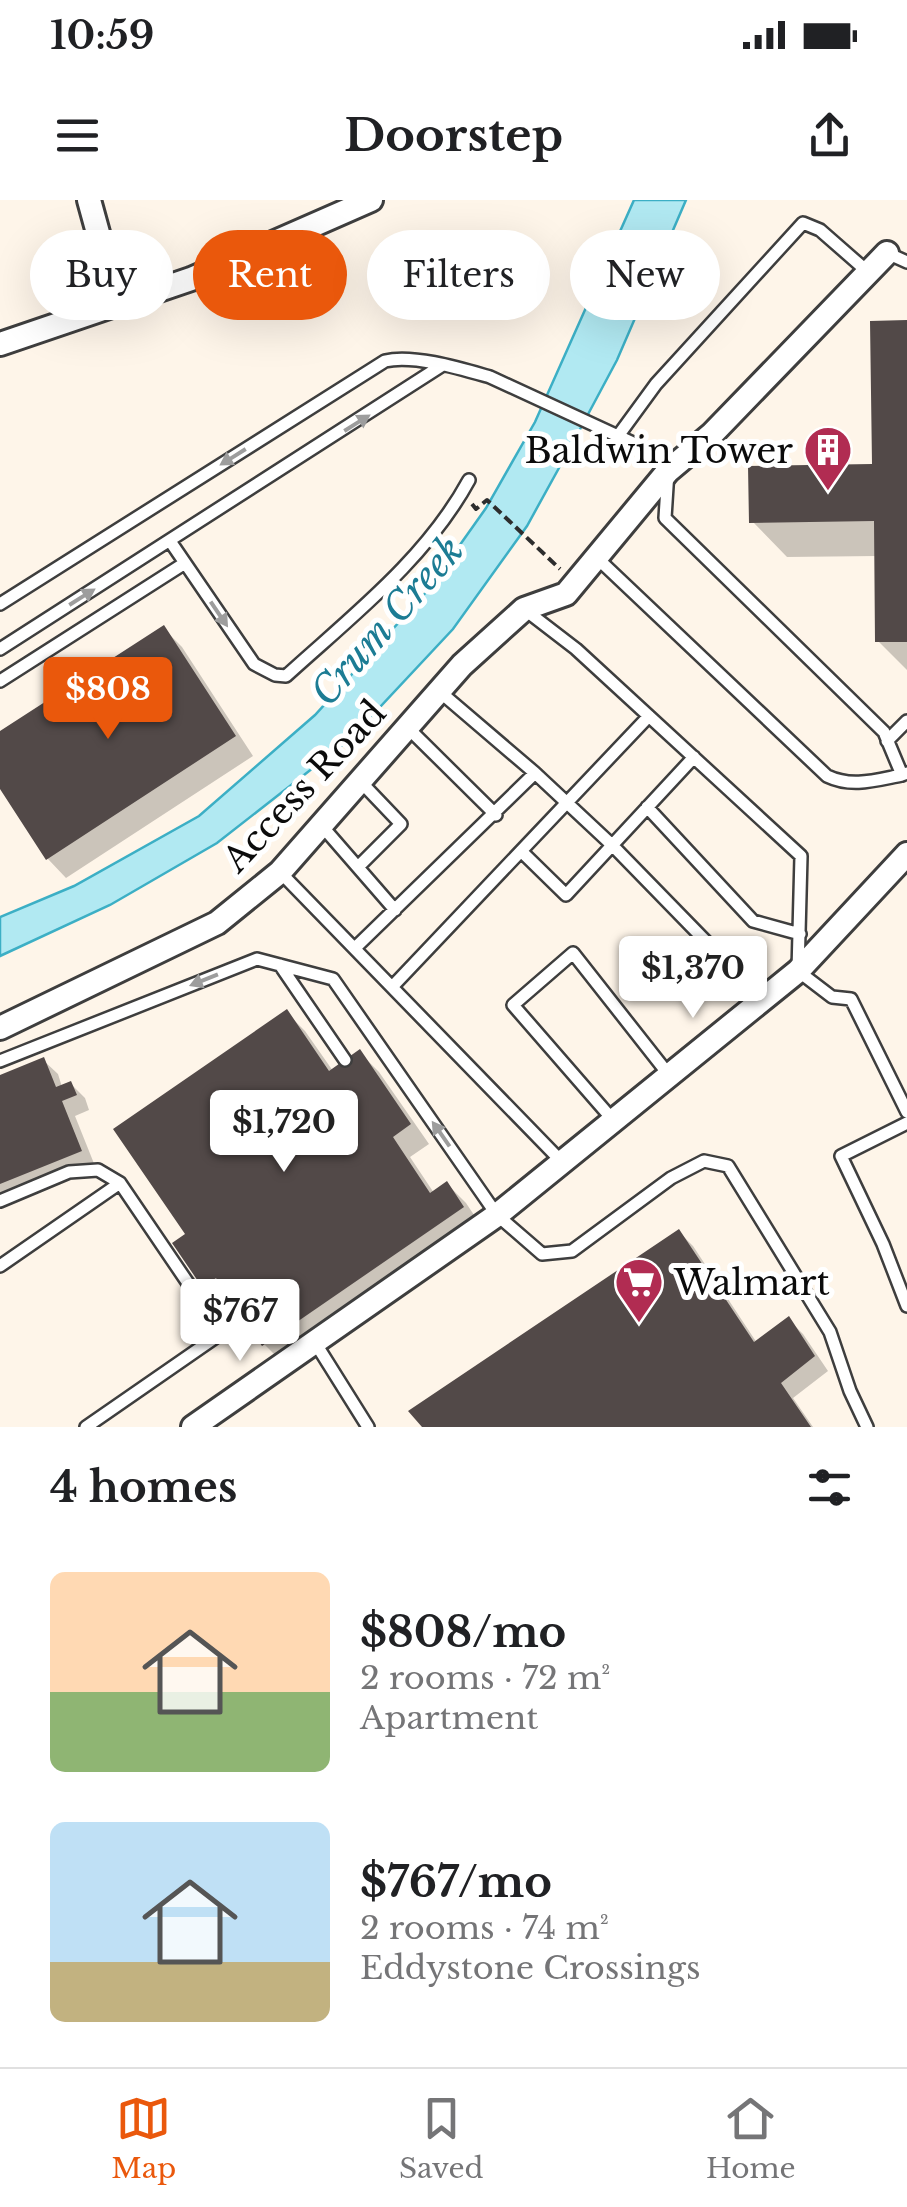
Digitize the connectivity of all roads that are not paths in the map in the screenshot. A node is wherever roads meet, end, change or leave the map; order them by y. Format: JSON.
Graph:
{"nodes":[{"id":1,"x":90,"y":200,"type":"edge"},
{"id":2,"x":371,"y":200,"type":"edge"},
{"id":3,"x":98,"y":230,"type":"edge"},
{"id":4,"x":897,"y":257,"type":"edge"},
{"id":5,"x":868,"y":272,"type":"junction"},
{"id":6,"x":173,"y":285,"type":"edge"},
{"id":7,"x":67,"y":320,"type":"edge"},
{"id":8,"x":0,"y":344,"type":"edge"},
{"id":9,"x":442,"y":366,"type":"junction"},
{"id":10,"x":618,"y":436,"type":"junction"},
{"id":11,"x":668,"y":471,"type":"junction"},
{"id":12,"x":469,"y":480,"type":"dead end"},
{"id":13,"x":170,"y":541,"type":"junction"},
{"id":14,"x":596,"y":557,"type":"junction"},
{"id":15,"x":185,"y":563,"type":"junction"},
{"id":16,"x":0,"y":604,"type":"edge"},
{"id":17,"x":524,"y":610,"type":"junction"},
{"id":18,"x":0,"y":649,"type":"edge"},
{"id":19,"x":0,"y":681,"type":"edge"},
{"id":20,"x":439,"y":691,"type":"junction"},
{"id":21,"x":649,"y":716,"type":"junction"},
{"id":22,"x":907,"y":721,"type":"edge"},
{"id":23,"x":407,"y":728,"type":"junction"},
{"id":24,"x":887,"y":741,"type":"junction"},
{"id":25,"x":694,"y":757,"type":"junction"},
{"id":26,"x":536,"y":773,"type":"junction"},
{"id":27,"x":905,"y":774,"type":"edge"},
{"id":28,"x":360,"y":782,"type":"junction"},
{"id":29,"x":567,"y":802,"type":"junction"},
{"id":30,"x":647,"y":807,"type":"junction"},
{"id":31,"x":496,"y":814,"type":"junction"},
{"id":32,"x":322,"y":826,"type":"junction"},
{"id":33,"x":612,"y":845,"type":"junction"},
{"id":34,"x":521,"y":851,"type":"junction"},
{"id":35,"x":907,"y":854,"type":"edge"},
{"id":36,"x":359,"y":866,"type":"junction"},
{"id":37,"x":280,"y":872,"type":"junction"},
{"id":38,"x":396,"y":910,"type":"junction"},
{"id":39,"x":800,"y":934,"type":"junction"},
{"id":40,"x":356,"y":947,"type":"junction"},
{"id":41,"x":280,"y":965,"type":"junction"},
{"id":42,"x":798,"y":971,"type":"junction"},
{"id":43,"x":392,"y":987,"type":"junction"},
{"id":44,"x":762,"y":1000,"type":"junction"},
{"id":45,"x":0,"y":1028,"type":"edge"},
{"id":46,"x":345,"y":1060,"type":"dead end"},
{"id":47,"x":0,"y":1062,"type":"edge"},
{"id":48,"x":669,"y":1075,"type":"junction"},
{"id":49,"x":907,"y":1112,"type":"edge"},
{"id":50,"x":613,"y":1120,"type":"junction"},
{"id":51,"x":907,"y":1123,"type":"edge"},
{"id":52,"x":562,"y":1162,"type":"junction"},
{"id":53,"x":120,"y":1183,"type":"junction"},
{"id":54,"x":0,"y":1201,"type":"edge"},
{"id":55,"x":497,"y":1215,"type":"junction"},
{"id":56,"x":0,"y":1266,"type":"edge"},
{"id":57,"x":907,"y":1306,"type":"edge"},
{"id":58,"x":316,"y":1344,"type":"junction"},
{"id":59,"x":86,"y":1427,"type":"edge"},
{"id":60,"x":193,"y":1427,"type":"edge"},
{"id":61,"x":368,"y":1427,"type":"edge"},
{"id":62,"x":867,"y":1427,"type":"edge"}],
"edges":[{"from":1,"to":3,"type":"street"},
{"from":2,"to":6,"type":"street"},
{"from":4,"to":5,"type":"street","name":"Access Road"},
{"from":5,"to":10,"type":"lane"},
{"from":5,"to":11,"type":"street","name":"Access Road"},
{"from":7,"to":8,"type":"street"},
{"from":9,"to":10,"type":"lane"},
{"from":13,"to":9,"type":"lane","one_way":true},
{"from":9,"to":16,"type":"lane","one_way":true},
{"from":10,"to":11,"type":"lane"},
{"from":11,"to":14,"type":"street","name":"Access Road"},
{"from":11,"to":24,"type":"lane"},
{"from":15,"to":12,"type":"lane","one_way":true},
{"from":13,"to":15,"type":"lane"},
{"from":18,"to":13,"type":"lane","one_way":true},
{"from":14,"to":17,"type":"street","name":"Access Road"},
{"from":14,"to":27,"type":"lane"},
{"from":15,"to":19,"type":"lane"},
{"from":17,"to":20,"type":"street","name":"Access Road"},
{"from":17,"to":21,"type":"lane"},
{"from":20,"to":23,"type":"street","name":"Access Road"},
{"from":20,"to":26,"type":"lane"},
{"from":21,"to":25,"type":"lane"},
{"from":21,"to":29,"type":"lane"},
{"from":22,"to":24,"type":"lane"},
{"from":23,"to":28,"type":"street","name":"Access Road"},
{"from":23,"to":31,"type":"lane"},
{"from":24,"to":27,"type":"lane"},
{"from":25,"to":30,"type":"lane"},
{"from":25,"to":39,"type":"lane"},
{"from":26,"to":29,"type":"lane"},
{"from":26,"to":31,"type":"lane"},
{"from":28,"to":32,"type":"street","name":"Access Road"},
{"from":28,"to":36,"type":"lane"},
{"from":29,"to":33,"type":"lane"},
{"from":29,"to":34,"type":"lane"},
{"from":30,"to":33,"type":"lane"},
{"from":30,"to":39,"type":"lane"},
{"from":31,"to":38,"type":"lane"},
{"from":32,"to":36,"type":"lane"},
{"from":32,"to":37,"type":"street","name":"Access Road"},
{"from":33,"to":34,"type":"lane"},
{"from":33,"to":44,"type":"lane"},
{"from":34,"to":43,"type":"lane"},
{"from":35,"to":42,"type":"street"},
{"from":36,"to":38,"type":"lane"},
{"from":37,"to":40,"type":"lane"},
{"from":37,"to":45,"type":"street","name":"Access Road"},
{"from":38,"to":40,"type":"lane"},
{"from":39,"to":42,"type":"lane"},
{"from":40,"to":43,"type":"lane"},
{"from":41,"to":46,"type":"lane"},
{"from":41,"to":47,"type":"lane","one_way":true},
{"from":55,"to":41,"type":"lane","one_way":true},
{"from":42,"to":44,"type":"street"},
{"from":42,"to":49,"type":"lane"},
{"from":43,"to":52,"type":"lane"},
{"from":44,"to":48,"type":"street"},
{"from":48,"to":50,"type":"street"},
{"from":48,"to":50,"type":"lane"},
{"from":50,"to":52,"type":"street"},
{"from":51,"to":57,"type":"lane"},
{"from":52,"to":55,"type":"street"},
{"from":53,"to":54,"type":"lane"},
{"from":53,"to":56,"type":"lane"},
{"from":53,"to":59,"type":"lane"},
{"from":55,"to":58,"type":"street"},
{"from":55,"to":62,"type":"lane"},
{"from":58,"to":60,"type":"street"},
{"from":58,"to":61,"type":"lane"}]}
